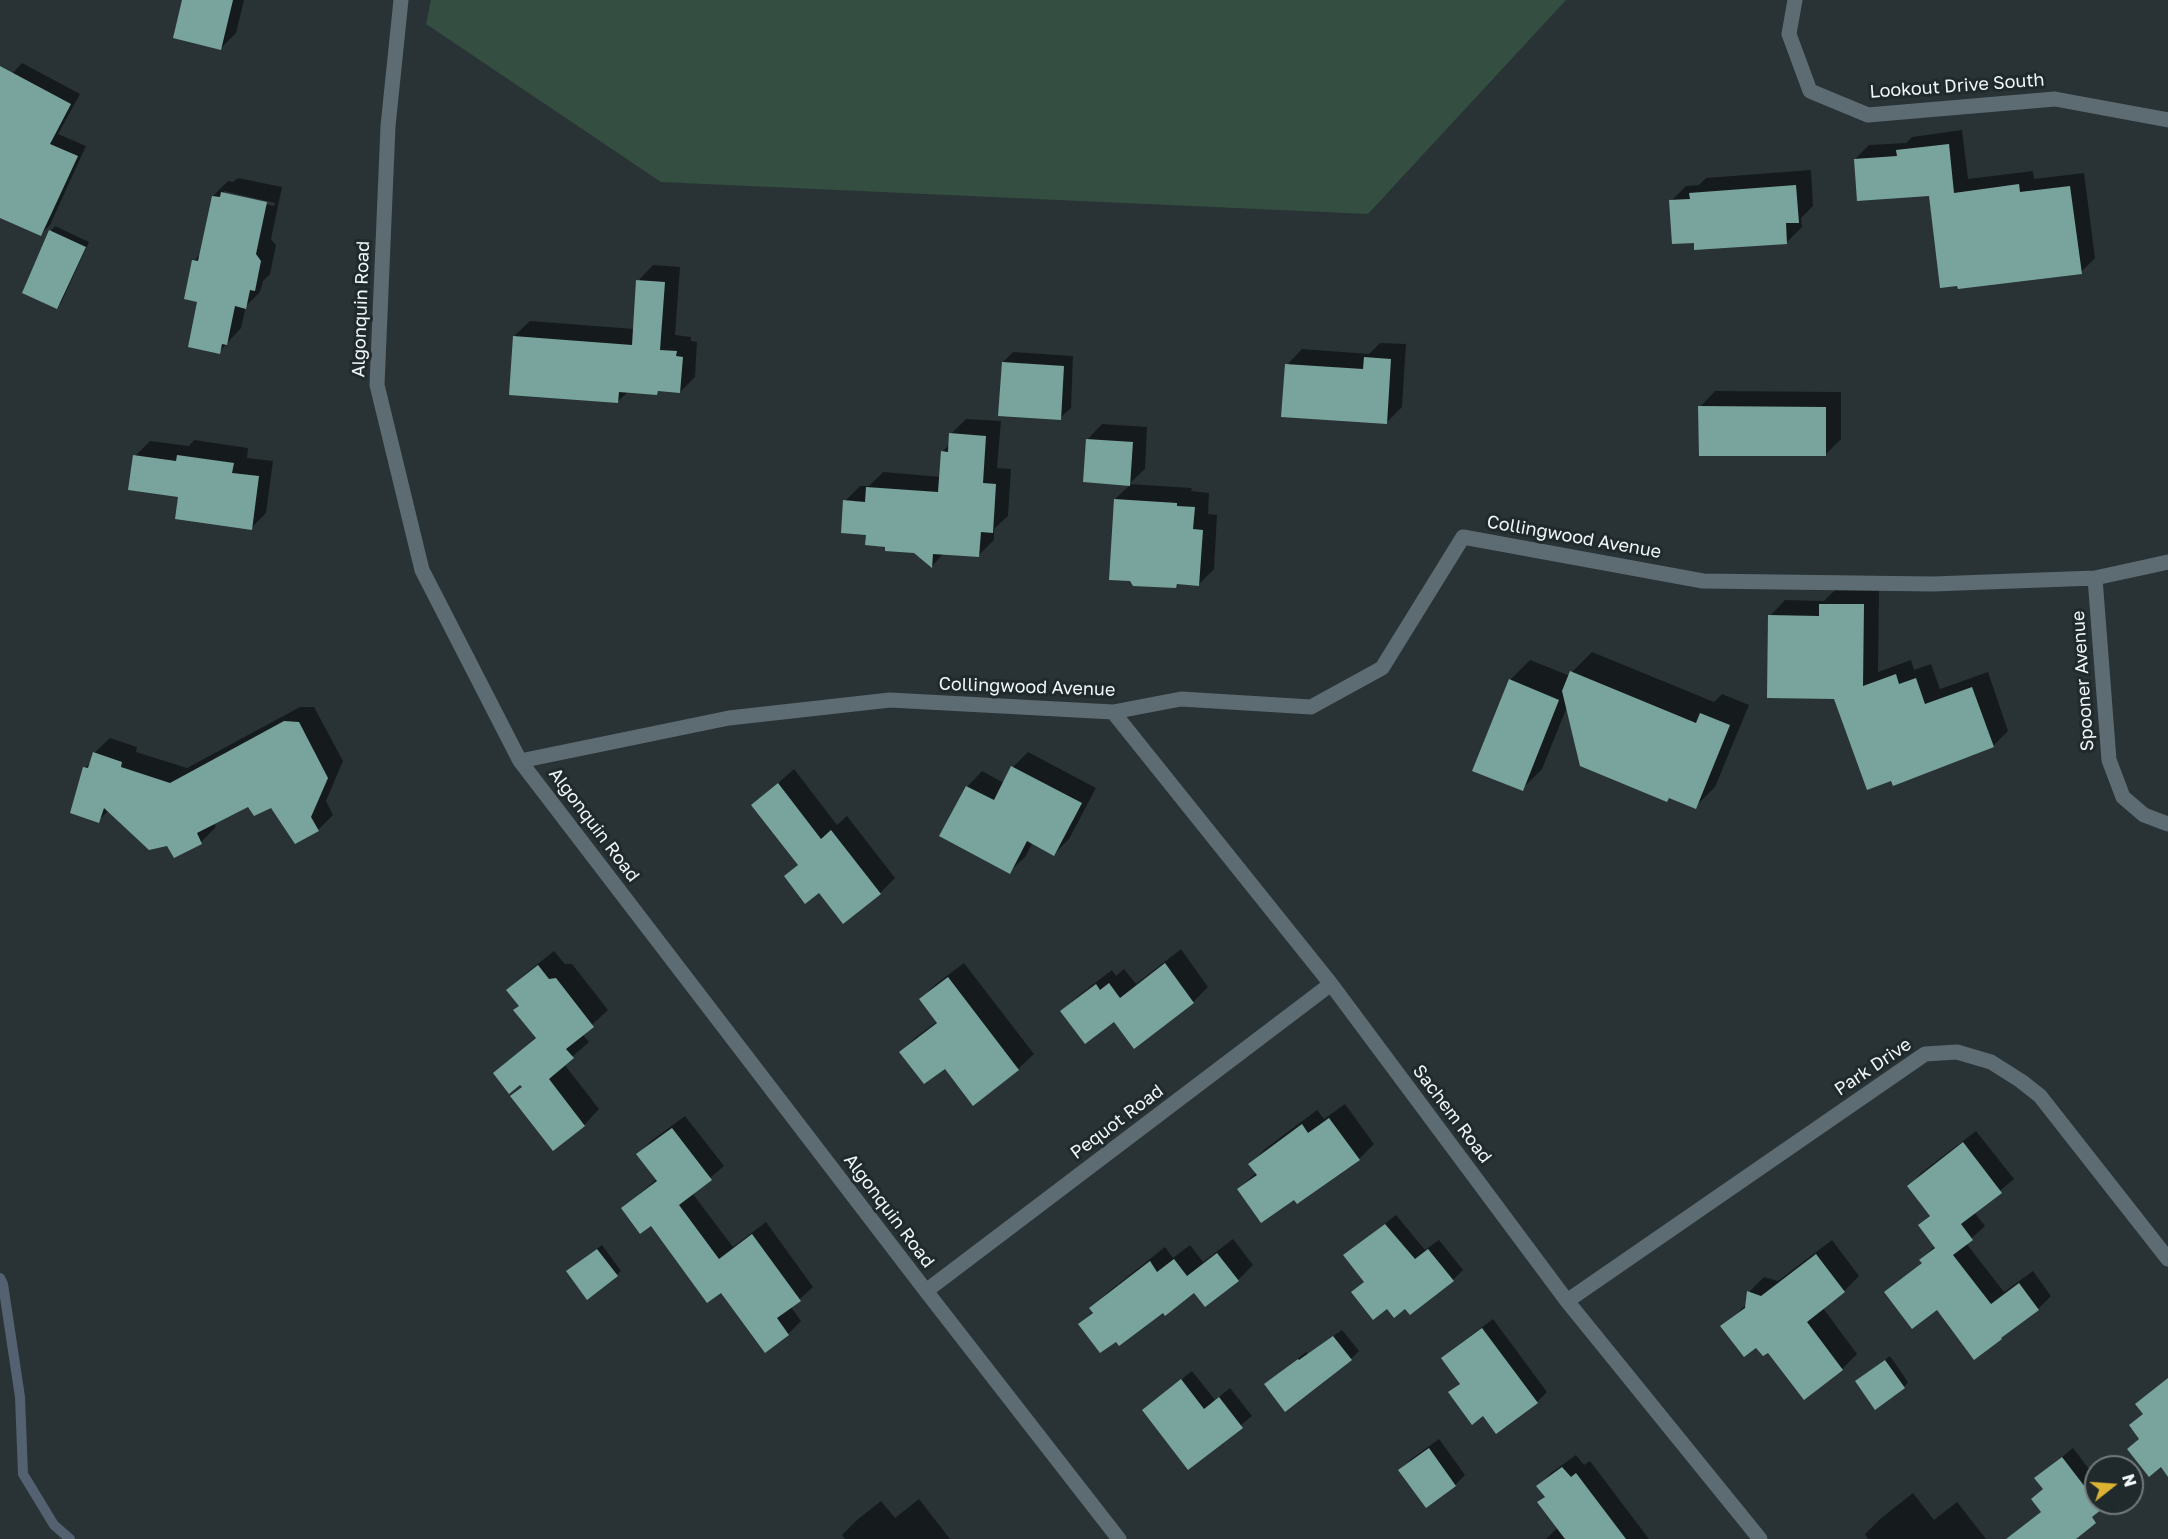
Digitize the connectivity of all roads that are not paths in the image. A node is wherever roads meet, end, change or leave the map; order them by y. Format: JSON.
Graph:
{"nodes":[{"id":1,"x":400,"y":0,"type":"edge"},
{"id":2,"x":1795,"y":0,"type":"edge"},
{"id":3,"x":2168,"y":120,"type":"edge"},
{"id":4,"x":2168,"y":561,"type":"edge"},
{"id":5,"x":2095,"y":578,"type":"junction"},
{"id":6,"x":1113,"y":712,"type":"junction"},
{"id":7,"x":520,"y":761,"type":"junction"},
{"id":8,"x":2168,"y":824,"type":"edge"},
{"id":9,"x":1331,"y":984,"type":"junction"},
{"id":10,"x":2168,"y":1259,"type":"edge"},
{"id":11,"x":926,"y":1291,"type":"junction"},
{"id":12,"x":1567,"y":1301,"type":"junction"},
{"id":13,"x":1119,"y":1539,"type":"edge"},
{"id":14,"x":1760,"y":1539,"type":"edge"}],
"edges":[{"from":1,"to":7,"type":"street","name":"Algonquin Road"},
{"from":2,"to":3,"type":"street","name":"Lookout Drive South"},
{"from":4,"to":5,"type":"street","name":"Collingwood Avenue"},
{"from":5,"to":6,"type":"street","name":"Collingwood Avenue"},
{"from":5,"to":8,"type":"street","name":"Spooner Avenue"},
{"from":6,"to":7,"type":"street","name":"Collingwood Avenue"},
{"from":6,"to":9,"type":"street","name":"Sachem Road"},
{"from":7,"to":11,"type":"street","name":"Algonquin Road"},
{"from":9,"to":11,"type":"street","name":"Pequot Road"},
{"from":9,"to":12,"type":"street","name":"Sachem Road"},
{"from":10,"to":12,"type":"street","name":"Park Drive"},
{"from":11,"to":13,"type":"street","name":"Algonquin Road"},
{"from":12,"to":14,"type":"street","name":"Sachem Road"}]}
